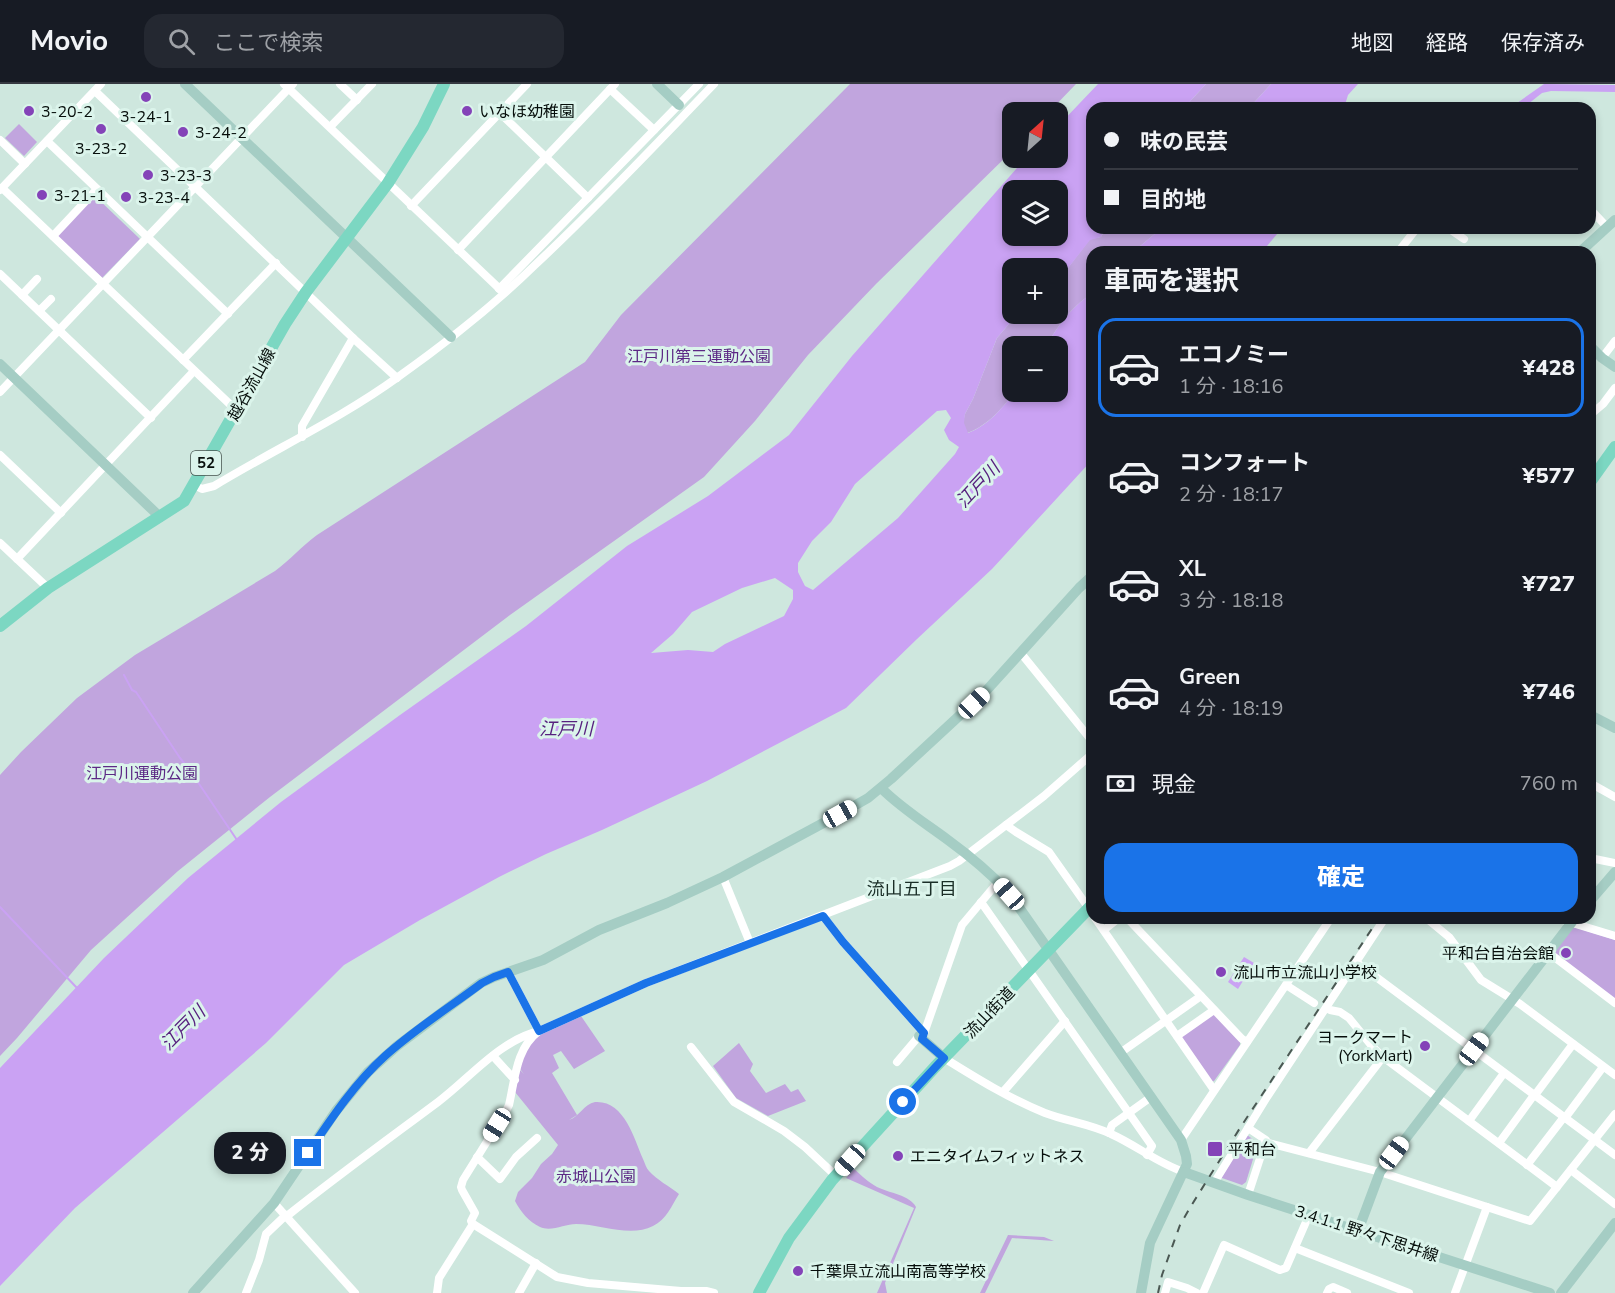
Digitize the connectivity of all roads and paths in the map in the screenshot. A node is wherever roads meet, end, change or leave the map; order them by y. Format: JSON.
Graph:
{"nodes":[{"id":1,"x":102,"y":84,"type":"edge"},
{"id":2,"x":185,"y":84,"type":"edge"},
{"id":3,"x":340,"y":84,"type":"edge"},
{"id":4,"x":372,"y":84,"type":"edge"},
{"id":5,"x":444,"y":84,"type":"edge"},
{"id":6,"x":657,"y":84,"type":"edge"},
{"id":7,"x":699,"y":84,"type":"edge"},
{"id":8,"x":714,"y":84,"type":"edge"},
{"id":9,"x":288,"y":85,"type":"edge"},
{"id":10,"x":521,"y":86,"type":"edge"},
{"id":11,"x":613,"y":87,"type":"edge"},
{"id":12,"x":95,"y":91,"type":"junction"},
{"id":13,"x":357,"y":100,"type":"junction"},
{"id":14,"x":679,"y":105,"type":"junction"},
{"id":15,"x":500,"y":113,"type":"junction"},
{"id":16,"x":330,"y":128,"type":"junction"},
{"id":17,"x":654,"y":130,"type":"junction"},
{"id":18,"x":242,"y":138,"type":"junction"},
{"id":19,"x":0,"y":140,"type":"edge"},
{"id":20,"x":47,"y":141,"type":"junction"},
{"id":21,"x":546,"y":157,"type":"junction"},
{"id":22,"x":25,"y":164,"type":"junction"},
{"id":23,"x":388,"y":183,"type":"junction"},
{"id":24,"x":195,"y":186,"type":"junction"},
{"id":25,"x":1,"y":189,"type":"edge"},
{"id":26,"x":97,"y":189,"type":"junction"},
{"id":27,"x":588,"y":198,"type":"junction"},
{"id":28,"x":411,"y":206,"type":"junction"},
{"id":29,"x":1596,"y":213,"type":"edge"},
{"id":30,"x":1611,"y":223,"type":"edge"},
{"id":31,"x":1412,"y":234,"type":"edge"},
{"id":32,"x":1458,"y":234,"type":"edge"},
{"id":33,"x":52,"y":236,"type":"junction"},
{"id":34,"x":147,"y":237,"type":"junction"},
{"id":35,"x":347,"y":238,"type":"junction"},
{"id":36,"x":1464,"y":238,"type":"dead end"},
{"id":37,"x":1403,"y":246,"type":"edge"},
{"id":38,"x":1586,"y":246,"type":"edge"},
{"id":39,"x":458,"y":250,"type":"junction"},
{"id":40,"x":276,"y":263,"type":"junction"},
{"id":41,"x":0,"y":274,"type":"edge"},
{"id":42,"x":37,"y":279,"type":"dead end"},
{"id":43,"x":103,"y":284,"type":"junction"},
{"id":44,"x":501,"y":291,"type":"junction"},
{"id":45,"x":306,"y":292,"type":"junction"},
{"id":46,"x":22,"y":295,"type":"junction"},
{"id":47,"x":51,"y":299,"type":"dead end"},
{"id":48,"x":39,"y":311,"type":"junction"},
{"id":49,"x":228,"y":314,"type":"junction"},
{"id":50,"x":58,"y":330,"type":"junction"},
{"id":51,"x":451,"y":337,"type":"junction"},
{"id":52,"x":353,"y":338,"type":"junction"},
{"id":53,"x":1615,"y":342,"type":"edge"},
{"id":54,"x":1596,"y":352,"type":"edge"},
{"id":55,"x":1602,"y":358,"type":"junction"},
{"id":56,"x":183,"y":360,"type":"junction"},
{"id":57,"x":0,"y":364,"type":"edge"},
{"id":58,"x":1615,"y":367,"type":"edge"},
{"id":59,"x":194,"y":371,"type":"junction"},
{"id":60,"x":14,"y":377,"type":"junction"},
{"id":61,"x":397,"y":378,"type":"junction"},
{"id":62,"x":1615,"y":388,"type":"edge"},
{"id":63,"x":0,"y":392,"type":"edge"},
{"id":64,"x":236,"y":410,"type":"junction"},
{"id":65,"x":1596,"y":410,"type":"edge"},
{"id":66,"x":150,"y":418,"type":"junction"},
{"id":67,"x":302,"y":437,"type":"junction"},
{"id":68,"x":1615,"y":447,"type":"edge"},
{"id":69,"x":0,"y":454,"type":"edge"},
{"id":70,"x":105,"y":465,"type":"junction"},
{"id":71,"x":1596,"y":474,"type":"edge"},
{"id":72,"x":194,"y":485,"type":"junction"},
{"id":73,"x":61,"y":513,"type":"junction"},
{"id":74,"x":160,"y":517,"type":"junction"},
{"id":75,"x":0,"y":543,"type":"edge"},
{"id":76,"x":17,"y":559,"type":"junction"},
{"id":77,"x":1086,"y":582,"type":"edge"},
{"id":78,"x":48,"y":588,"type":"junction"},
{"id":79,"x":0,"y":626,"type":"edge"},
{"id":80,"x":1020,"y":652,"type":"junction"},
{"id":81,"x":1596,"y":718,"type":"edge"},
{"id":82,"x":1615,"y":728,"type":"edge"},
{"id":83,"x":1086,"y":733,"type":"edge"},
{"id":84,"x":1086,"y":759,"type":"edge"},
{"id":85,"x":1596,"y":786,"type":"edge"},
{"id":86,"x":881,"y":788,"type":"junction"},
{"id":87,"x":1615,"y":797,"type":"edge"},
{"id":88,"x":1006,"y":825,"type":"junction"},
{"id":89,"x":967,"y":855,"type":"junction"},
{"id":90,"x":1596,"y":859,"type":"edge"},
{"id":91,"x":1615,"y":862,"type":"edge"},
{"id":92,"x":1615,"y":872,"type":"edge"},
{"id":93,"x":723,"y":876,"type":"junction"},
{"id":94,"x":998,"y":882,"type":"junction"},
{"id":95,"x":1596,"y":894,"type":"edge"},
{"id":96,"x":981,"y":902,"type":"junction"},
{"id":97,"x":1086,"y":903,"type":"edge"},
{"id":98,"x":823,"y":916,"type":"junction"},
{"id":99,"x":1086,"y":916,"type":"edge"},
{"id":100,"x":1100,"y":924,"type":"edge"},
{"id":101,"x":1112,"y":924,"type":"edge"},
{"id":102,"x":1133,"y":924,"type":"edge"},
{"id":103,"x":1327,"y":924,"type":"edge"},
{"id":104,"x":1381,"y":924,"type":"edge"},
{"id":105,"x":1433,"y":924,"type":"edge"},
{"id":106,"x":1571,"y":924,"type":"edge"},
{"id":107,"x":1584,"y":924,"type":"edge"},
{"id":108,"x":1104,"y":930,"type":"junction"},
{"id":109,"x":1615,"y":936,"type":"edge"},
{"id":110,"x":750,"y":943,"type":"junction"},
{"id":111,"x":1049,"y":950,"type":"junction"},
{"id":112,"x":1548,"y":953,"type":"junction"},
{"id":113,"x":1356,"y":962,"type":"junction"},
{"id":114,"x":1029,"y":970,"type":"junction"},
{"id":115,"x":508,"y":972,"type":"junction"},
{"id":116,"x":1286,"y":984,"type":"junction"},
{"id":117,"x":1201,"y":996,"type":"junction"},
{"id":118,"x":1512,"y":999,"type":"junction"},
{"id":119,"x":1314,"y":1003,"type":"dead end"},
{"id":120,"x":1615,"y":1003,"type":"edge"},
{"id":121,"x":1326,"y":1008,"type":"junction"},
{"id":122,"x":1214,"y":1010,"type":"junction"},
{"id":123,"x":1065,"y":1021,"type":"junction"},
{"id":124,"x":1166,"y":1021,"type":"junction"},
{"id":125,"x":539,"y":1031,"type":"junction"},
{"id":126,"x":922,"y":1036,"type":"junction"},
{"id":127,"x":1177,"y":1036,"type":"junction"},
{"id":128,"x":1247,"y":1042,"type":"junction"},
{"id":129,"x":1573,"y":1044,"type":"junction"},
{"id":130,"x":691,"y":1047,"type":"dead end"},
{"id":131,"x":1474,"y":1049,"type":"junction"},
{"id":132,"x":1120,"y":1053,"type":"junction"},
{"id":133,"x":493,"y":1056,"type":"junction"},
{"id":134,"x":944,"y":1058,"type":"junction"},
{"id":135,"x":1383,"y":1058,"type":"junction"},
{"id":136,"x":897,"y":1062,"type":"dead end"},
{"id":137,"x":1603,"y":1066,"type":"junction"},
{"id":138,"x":1504,"y":1073,"type":"junction"},
{"id":139,"x":1615,"y":1075,"type":"edge"},
{"id":140,"x":515,"y":1080,"type":"junction"},
{"id":141,"x":1214,"y":1090,"type":"junction"},
{"id":142,"x":1003,"y":1092,"type":"junction"},
{"id":143,"x":1534,"y":1095,"type":"junction"},
{"id":144,"x":1150,"y":1097,"type":"junction"},
{"id":145,"x":1437,"y":1097,"type":"junction"},
{"id":146,"x":1129,"y":1113,"type":"junction"},
{"id":147,"x":1615,"y":1114,"type":"edge"},
{"id":148,"x":1564,"y":1118,"type":"junction"},
{"id":149,"x":1469,"y":1121,"type":"junction"},
{"id":150,"x":1248,"y":1128,"type":"junction"},
{"id":151,"x":1109,"y":1133,"type":"junction"},
{"id":152,"x":537,"y":1138,"type":"dead end"},
{"id":153,"x":1181,"y":1140,"type":"junction"},
{"id":154,"x":1595,"y":1140,"type":"junction"},
{"id":155,"x":1265,"y":1142,"type":"junction"},
{"id":156,"x":1498,"y":1143,"type":"junction"},
{"id":157,"x":1309,"y":1153,"type":"junction"},
{"id":158,"x":1614,"y":1153,"type":"edge"},
{"id":159,"x":1148,"y":1155,"type":"junction"},
{"id":160,"x":477,"y":1157,"type":"junction"},
{"id":161,"x":1527,"y":1165,"type":"junction"},
{"id":162,"x":1571,"y":1170,"type":"junction"},
{"id":163,"x":1184,"y":1172,"type":"junction"},
{"id":164,"x":1380,"y":1172,"type":"junction"},
{"id":165,"x":836,"y":1176,"type":"junction"},
{"id":166,"x":1214,"y":1183,"type":"junction"},
{"id":167,"x":1557,"y":1187,"type":"junction"},
{"id":168,"x":1248,"y":1195,"type":"junction"},
{"id":169,"x":274,"y":1203,"type":"junction"},
{"id":170,"x":1615,"y":1204,"type":"edge"},
{"id":171,"x":1487,"y":1207,"type":"junction"},
{"id":172,"x":1309,"y":1215,"type":"junction"},
{"id":173,"x":286,"y":1216,"type":"junction"},
{"id":174,"x":1615,"y":1223,"type":"edge"},
{"id":175,"x":473,"y":1224,"type":"junction"},
{"id":176,"x":1358,"y":1230,"type":"junction"},
{"id":177,"x":1295,"y":1248,"type":"junction"},
{"id":178,"x":537,"y":1263,"type":"junction"},
{"id":179,"x":1466,"y":1265,"type":"junction"},
{"id":180,"x":708,"y":1292,"type":"edge"},
{"id":181,"x":193,"y":1293,"type":"edge"},
{"id":182,"x":246,"y":1293,"type":"edge"},
{"id":183,"x":355,"y":1293,"type":"edge"},
{"id":184,"x":438,"y":1293,"type":"edge"},
{"id":185,"x":519,"y":1293,"type":"edge"},
{"id":186,"x":759,"y":1293,"type":"edge"},
{"id":187,"x":1140,"y":1293,"type":"edge"},
{"id":188,"x":1166,"y":1293,"type":"edge"},
{"id":189,"x":1197,"y":1293,"type":"edge"},
{"id":190,"x":1203,"y":1293,"type":"edge"},
{"id":191,"x":1328,"y":1293,"type":"edge"},
{"id":192,"x":1347,"y":1293,"type":"edge"},
{"id":193,"x":1409,"y":1293,"type":"edge"},
{"id":194,"x":1455,"y":1293,"type":"edge"},
{"id":195,"x":1551,"y":1293,"type":"edge"},
{"id":196,"x":1561,"y":1293,"type":"edge"}],
"edges":[{"from":1,"to":12,"type":"street"},
{"from":2,"to":18,"type":"street"},
{"from":3,"to":13,"type":"street"},
{"from":4,"to":13,"type":"street"},
{"from":5,"to":23,"type":"main road","name":"越谷流山線","number":"52"},
{"from":6,"to":14,"type":"street"},
{"from":7,"to":14,"type":"street"},
{"from":8,"to":44,"type":"street"},
{"from":9,"to":16,"type":"street"},
{"from":9,"to":18,"type":"street"},
{"from":10,"to":15,"type":"street"},
{"from":11,"to":17,"type":"street"},
{"from":11,"to":21,"type":"street"},
{"from":12,"to":20,"type":"street"},
{"from":12,"to":24,"type":"street"},
{"from":13,"to":16,"type":"street"},
{"from":14,"to":17,"type":"street"},
{"from":15,"to":21,"type":"street"},
{"from":15,"to":28,"type":"street"},
{"from":16,"to":23,"type":"street"},
{"from":17,"to":27,"type":"street"},
{"from":18,"to":24,"type":"street"},
{"from":18,"to":35,"type":"street"},
{"from":19,"to":22,"type":"street"},
{"from":20,"to":22,"type":"street"},
{"from":20,"to":26,"type":"street"},
{"from":21,"to":27,"type":"street"},
{"from":21,"to":39,"type":"street"},
{"from":22,"to":25,"type":"street"},
{"from":23,"to":28,"type":"street"},
{"from":23,"to":35,"type":"main road","name":"越谷流山線","number":"52"},
{"from":24,"to":34,"type":"street"},
{"from":24,"to":40,"type":"street"},
{"from":25,"to":33,"type":"street"},
{"from":26,"to":33,"type":"street"},
{"from":26,"to":34,"type":"street"},
{"from":27,"to":44,"type":"street"},
{"from":28,"to":39,"type":"street"},
{"from":29,"to":30,"type":"street"},
{"from":30,"to":38,"type":"street"},
{"from":31,"to":37,"type":"street"},
{"from":32,"to":36,"type":"street"},
{"from":33,"to":43,"type":"street"},
{"from":34,"to":43,"type":"street"},
{"from":34,"to":49,"type":"street"},
{"from":35,"to":45,"type":"main road","name":"越谷流山線","number":"52"},
{"from":35,"to":51,"type":"street"},
{"from":39,"to":44,"type":"street"},
{"from":40,"to":45,"type":"street"},
{"from":40,"to":49,"type":"street"},
{"from":41,"to":46,"type":"street"},
{"from":42,"to":46,"type":"street"},
{"from":43,"to":50,"type":"street"},
{"from":43,"to":56,"type":"street"},
{"from":44,"to":51,"type":"street"},
{"from":45,"to":52,"type":"street"},
{"from":45,"to":64,"type":"main road","name":"越谷流山線","number":"52"},
{"from":46,"to":48,"type":"street"},
{"from":47,"to":48,"type":"street"},
{"from":48,"to":50,"type":"street"},
{"from":49,"to":56,"type":"street"},
{"from":50,"to":60,"type":"street"},
{"from":50,"to":66,"type":"street"},
{"from":51,"to":61,"type":"street"},
{"from":52,"to":61,"type":"street"},
{"from":52,"to":67,"type":"street"},
{"from":53,"to":55,"type":"street"},
{"from":54,"to":55,"type":"street"},
{"from":55,"to":58,"type":"street"},
{"from":56,"to":59,"type":"street"},
{"from":57,"to":60,"type":"street"},
{"from":59,"to":64,"type":"street"},
{"from":59,"to":66,"type":"street"},
{"from":60,"to":63,"type":"street"},
{"from":60,"to":70,"type":"street"},
{"from":61,"to":67,"type":"street"},
{"from":62,"to":65,"type":"street"},
{"from":64,"to":72,"type":"main road","name":"越谷流山線","number":"52"},
{"from":66,"to":70,"type":"street"},
{"from":67,"to":72,"type":"street"},
{"from":68,"to":71,"type":"main road"},
{"from":69,"to":73,"type":"street"},
{"from":70,"to":73,"type":"street"},
{"from":70,"to":74,"type":"street"},
{"from":72,"to":74,"type":"main road","name":"越谷流山線","number":"52"},
{"from":73,"to":76,"type":"street"},
{"from":74,"to":78,"type":"main road","name":"越谷流山線","number":"52"},
{"from":75,"to":76,"type":"street"},
{"from":76,"to":78,"type":"street"},
{"from":77,"to":80,"type":"street"},
{"from":78,"to":79,"type":"main road","name":"越谷流山線","number":"52"},
{"from":80,"to":83,"type":"street"},
{"from":80,"to":86,"type":"street"},
{"from":81,"to":82,"type":"street"},
{"from":84,"to":88,"type":"street"},
{"from":85,"to":87,"type":"street"},
{"from":86,"to":89,"type":"street"},
{"from":86,"to":93,"type":"street"},
{"from":88,"to":89,"type":"street"},
{"from":88,"to":97,"type":"street"},
{"from":89,"to":94,"type":"street"},
{"from":89,"to":98,"type":"street"},
{"from":90,"to":91,"type":"street"},
{"from":92,"to":95,"type":"street"},
{"from":93,"to":110,"type":"street"},
{"from":93,"to":115,"type":"street"},
{"from":94,"to":96,"type":"street"},
{"from":94,"to":111,"type":"street"},
{"from":96,"to":114,"type":"street"},
{"from":96,"to":126,"type":"street"},
{"from":98,"to":110,"type":"street"},
{"from":98,"to":126,"type":"street"},
{"from":99,"to":111,"type":"main road","name":"流山街道"},
{"from":100,"to":108,"type":"street"},
{"from":101,"to":108,"type":"street"},
{"from":102,"to":117,"type":"street"},
{"from":103,"to":116,"type":"street"},
{"from":104,"to":113,"type":"street"},
{"from":105,"to":118,"type":"street"},
{"from":106,"to":112,"type":"street"},
{"from":107,"to":109,"type":"street"},
{"from":108,"to":124,"type":"street"},
{"from":110,"to":125,"type":"street"},
{"from":111,"to":114,"type":"main road","name":"流山街道"},
{"from":111,"to":132,"type":"street"},
{"from":112,"to":118,"type":"street"},
{"from":112,"to":120,"type":"street"},
{"from":113,"to":121,"type":"street"},
{"from":113,"to":131,"type":"street"},
{"from":114,"to":123,"type":"street"},
{"from":114,"to":134,"type":"main road","name":"流山街道"},
{"from":115,"to":125,"type":"street"},
{"from":115,"to":169,"type":"street"},
{"from":116,"to":119,"type":"street"},
{"from":116,"to":128,"type":"street"},
{"from":117,"to":122,"type":"street"},
{"from":117,"to":124,"type":"street"},
{"from":118,"to":129,"type":"street"},
{"from":118,"to":131,"type":"street"},
{"from":121,"to":135,"type":"street"},
{"from":121,"to":150,"type":"street"},
{"from":122,"to":127,"type":"street"},
{"from":122,"to":128,"type":"street"},
{"from":123,"to":142,"type":"street"},
{"from":123,"to":146,"type":"street"},
{"from":124,"to":127,"type":"street"},
{"from":124,"to":132,"type":"street"},
{"from":125,"to":133,"type":"street"},
{"from":125,"to":140,"type":"street"},
{"from":126,"to":134,"type":"street"},
{"from":126,"to":136,"type":"street"},
{"from":127,"to":141,"type":"street"},
{"from":128,"to":141,"type":"street"},
{"from":129,"to":137,"type":"street"},
{"from":129,"to":143,"type":"street"},
{"from":130,"to":165,"type":"street"},
{"from":131,"to":138,"type":"street"},
{"from":131,"to":145,"type":"street"},
{"from":132,"to":144,"type":"street"},
{"from":133,"to":140,"type":"street"},
{"from":133,"to":173,"type":"street"},
{"from":134,"to":142,"type":"street"},
{"from":134,"to":165,"type":"main road","name":"流山街道"},
{"from":135,"to":145,"type":"street"},
{"from":135,"to":157,"type":"street"},
{"from":137,"to":139,"type":"street"},
{"from":137,"to":148,"type":"street"},
{"from":138,"to":143,"type":"street"},
{"from":138,"to":149,"type":"street"},
{"from":140,"to":160,"type":"street"},
{"from":141,"to":153,"type":"street"},
{"from":142,"to":151,"type":"street"},
{"from":143,"to":148,"type":"street"},
{"from":143,"to":156,"type":"street"},
{"from":144,"to":146,"type":"street"},
{"from":144,"to":153,"type":"street"},
{"from":145,"to":149,"type":"street"},
{"from":145,"to":164,"type":"street"},
{"from":146,"to":151,"type":"street"},
{"from":146,"to":159,"type":"street"},
{"from":147,"to":154,"type":"street"},
{"from":148,"to":154,"type":"street"},
{"from":148,"to":161,"type":"street"},
{"from":149,"to":156,"type":"street"},
{"from":150,"to":155,"type":"street"},
{"from":150,"to":166,"type":"street"},
{"from":151,"to":159,"type":"street"},
{"from":152,"to":160,"type":"street"},
{"from":153,"to":163,"type":"street"},
{"from":154,"to":158,"type":"street"},
{"from":154,"to":162,"type":"street"},
{"from":155,"to":157,"type":"street"},
{"from":155,"to":168,"type":"street"},
{"from":156,"to":161,"type":"street"},
{"from":157,"to":164,"type":"street"},
{"from":159,"to":163,"type":"street"},
{"from":160,"to":175,"type":"street"},
{"from":161,"to":167,"type":"street"},
{"from":162,"to":167,"type":"street"},
{"from":162,"to":170,"type":"street"},
{"from":163,"to":166,"type":"street","name":"3.4.1.1 野々下思井線"},
{"from":163,"to":187,"type":"street"},
{"from":164,"to":171,"type":"street"},
{"from":164,"to":176,"type":"street"},
{"from":165,"to":186,"type":"main road","name":"流山街道"},
{"from":166,"to":168,"type":"street","name":"3.4.1.1 野々下思井線"},
{"from":167,"to":171,"type":"street"},
{"from":168,"to":172,"type":"street","name":"3.4.1.1 野々下思井線"},
{"from":169,"to":173,"type":"street"},
{"from":169,"to":181,"type":"street"},
{"from":171,"to":179,"type":"street"},
{"from":172,"to":176,"type":"street","name":"3.4.1.1 野々下思井線"},
{"from":172,"to":177,"type":"street"},
{"from":173,"to":182,"type":"street"},
{"from":173,"to":183,"type":"street"},
{"from":174,"to":196,"type":"street"},
{"from":175,"to":178,"type":"street"},
{"from":175,"to":184,"type":"street"},
{"from":176,"to":179,"type":"street","name":"3.4.1.1 野々下思井線"},
{"from":177,"to":190,"type":"street"},
{"from":177,"to":193,"type":"street"},
{"from":178,"to":180,"type":"street"},
{"from":178,"to":185,"type":"street"},
{"from":179,"to":194,"type":"street"},
{"from":179,"to":195,"type":"street","name":"3.4.1.1 野々下思井線"},
{"from":188,"to":189,"type":"street"},
{"from":191,"to":192,"type":"street"}]}
